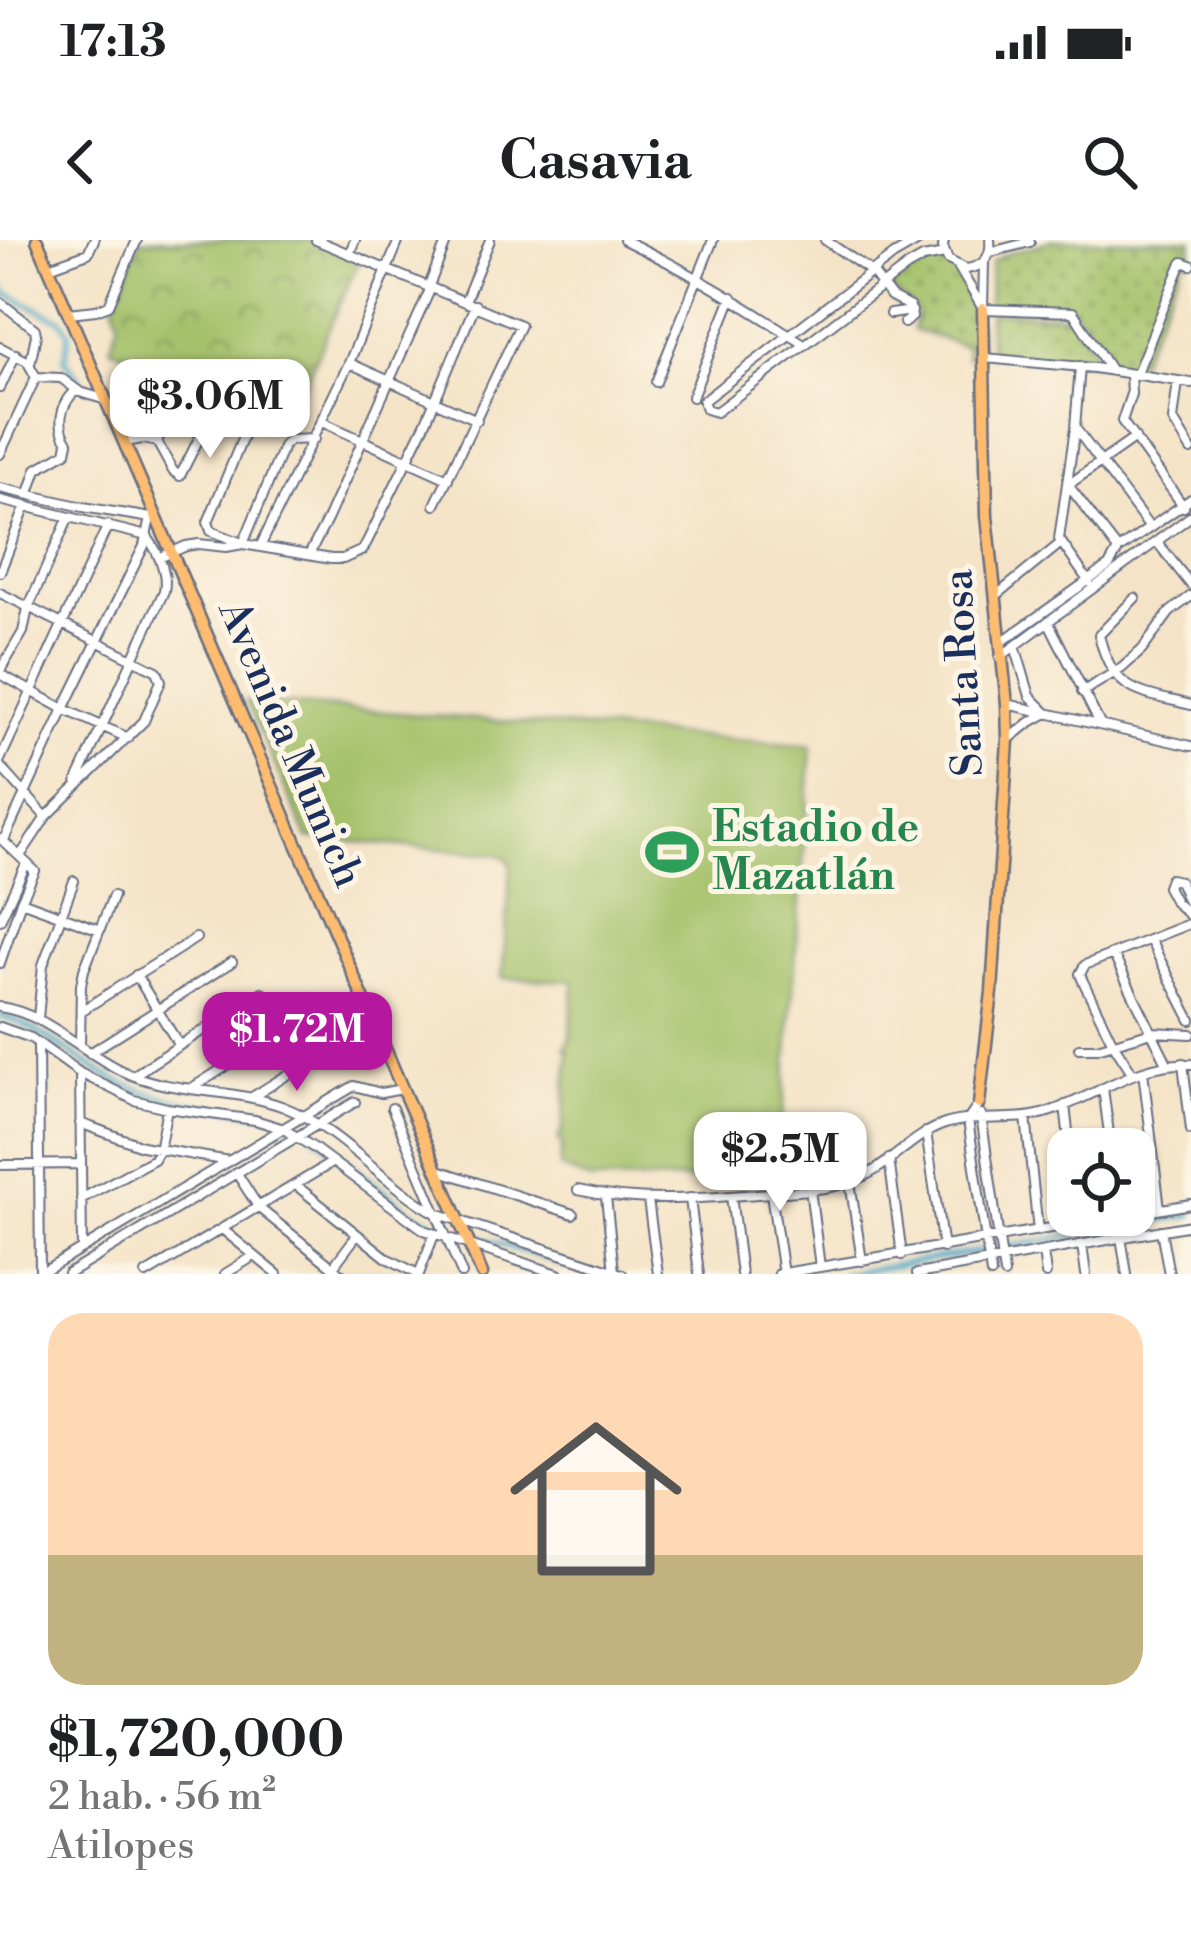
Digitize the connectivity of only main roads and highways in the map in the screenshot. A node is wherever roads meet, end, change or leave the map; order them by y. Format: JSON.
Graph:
{"nodes":[{"id":1,"x":38,"y":240,"type":"edge"},
{"id":2,"x":983,"y":309,"type":"road end"},
{"id":3,"x":979,"y":1104,"type":"road end"},
{"id":4,"x":482,"y":1274,"type":"edge"}],
"edges":[{"from":1,"to":4,"type":"main road","name":"Avenida Munich"},
{"from":2,"to":3,"type":"main road","name":"Santa Rosa"}]}
